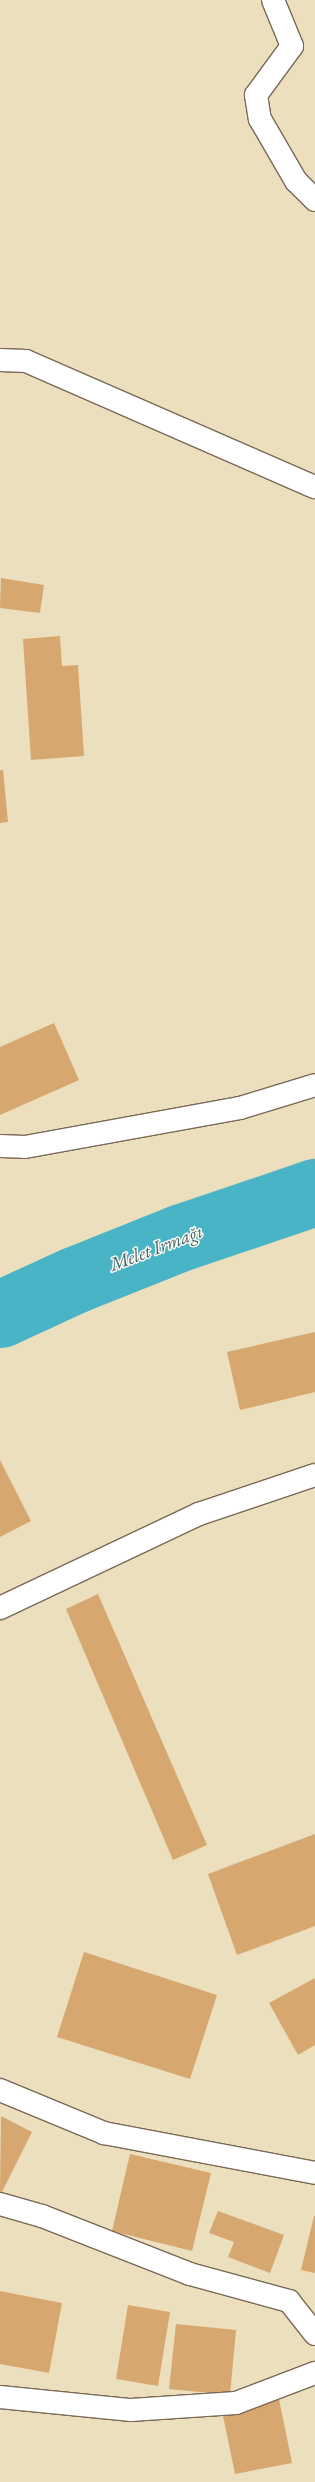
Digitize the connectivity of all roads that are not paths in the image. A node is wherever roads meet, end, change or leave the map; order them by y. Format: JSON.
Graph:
{"nodes":[{"id":1,"x":273,"y":0,"type":"edge"},
{"id":2,"x":315,"y":200,"type":"edge"},
{"id":3,"x":0,"y":360,"type":"edge"},
{"id":4,"x":315,"y":486,"type":"edge"},
{"id":5,"x":315,"y":1085,"type":"edge"},
{"id":6,"x":0,"y":1146,"type":"edge"},
{"id":7,"x":315,"y":1475,"type":"edge"},
{"id":8,"x":0,"y":1608,"type":"edge"},
{"id":9,"x":0,"y":2090,"type":"edge"},
{"id":10,"x":315,"y":2173,"type":"edge"},
{"id":11,"x":0,"y":2204,"type":"edge"},
{"id":12,"x":315,"y":2334,"type":"edge"},
{"id":13,"x":315,"y":2373,"type":"edge"},
{"id":14,"x":0,"y":2397,"type":"edge"}],
"edges":[{"from":1,"to":2,"type":"street"},
{"from":3,"to":4,"type":"street"},
{"from":5,"to":6,"type":"street"},
{"from":7,"to":8,"type":"street"},
{"from":9,"to":10,"type":"street"},
{"from":11,"to":12,"type":"street"},
{"from":13,"to":14,"type":"street"}]}
